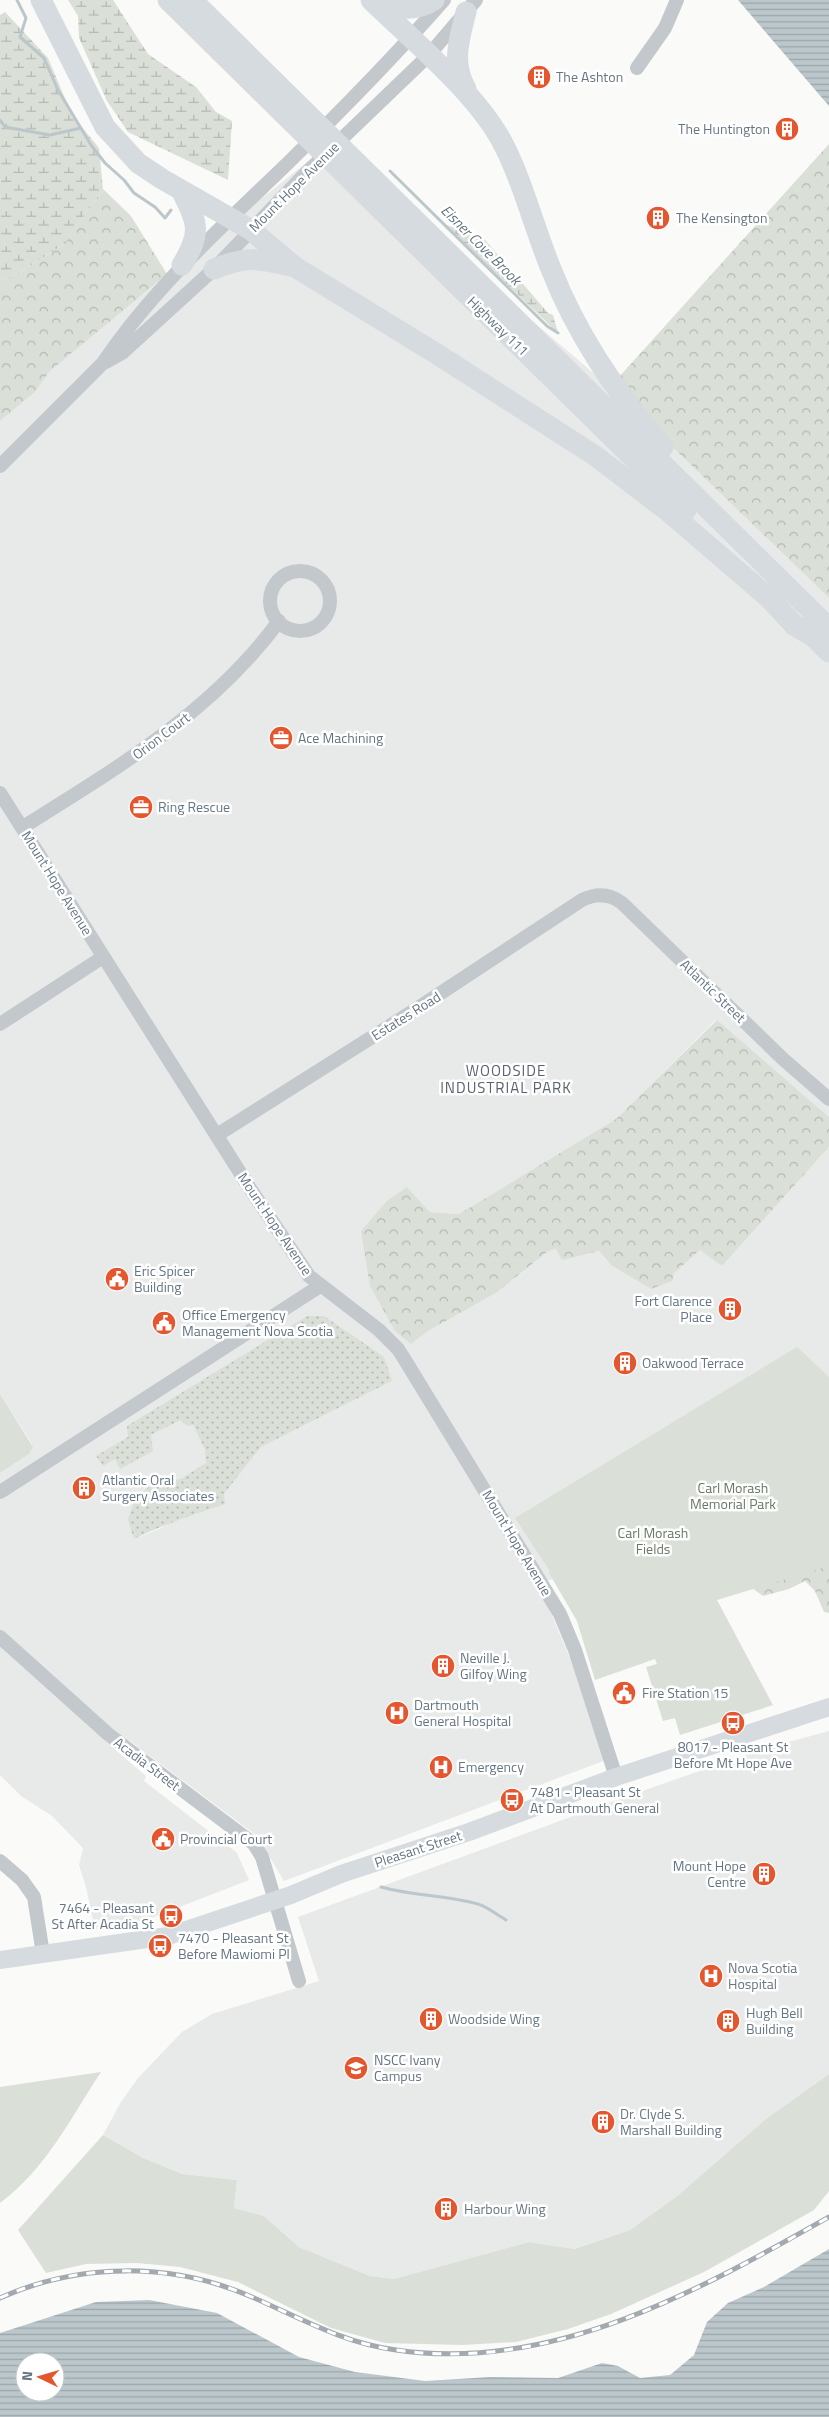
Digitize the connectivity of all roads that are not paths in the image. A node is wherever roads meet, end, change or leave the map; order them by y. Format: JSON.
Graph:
{"nodes":[{"id":1,"x":41,"y":0,"type":"edge"},
{"id":2,"x":168,"y":0,"type":"edge"},
{"id":3,"x":192,"y":0,"type":"edge"},
{"id":4,"x":371,"y":0,"type":"edge"},
{"id":5,"x":434,"y":0,"type":"edge"},
{"id":6,"x":444,"y":0,"type":"edge"},
{"id":7,"x":677,"y":0,"type":"edge"},
{"id":8,"x":471,"y":6,"type":"edge"},
{"id":9,"x":410,"y":39,"type":"junction"},
{"id":10,"x":428,"y":56,"type":"junction"},
{"id":11,"x":637,"y":68,"type":"dead end"},
{"id":12,"x":479,"y":110,"type":"junction"},
{"id":13,"x":181,"y":190,"type":"junction"},
{"id":14,"x":230,"y":217,"type":"junction"},
{"id":15,"x":251,"y":230,"type":"junction"},
{"id":16,"x":182,"y":265,"type":"junction"},
{"id":17,"x":295,"y":266,"type":"junction"},
{"id":18,"x":214,"y":268,"type":"junction"},
{"id":19,"x":103,"y":364,"type":"junction"},
{"id":20,"x":0,"y":466,"type":"edge"},
{"id":21,"x":279,"y":621,"type":"junction"},
{"id":22,"x":829,"y":621,"type":"edge"},
{"id":23,"x":824,"y":639,"type":"edge"},
{"id":24,"x":0,"y":793,"type":"edge"},
{"id":25,"x":23,"y":827,"type":"junction"},
{"id":26,"x":593,"y":895,"type":"joint"},
{"id":27,"x":103,"y":957,"type":"junction"},
{"id":28,"x":0,"y":1024,"type":"edge"},
{"id":29,"x":829,"y":1099,"type":"edge"},
{"id":30,"x":216,"y":1135,"type":"junction"},
{"id":31,"x":320,"y":1286,"type":"junction"},
{"id":32,"x":0,"y":1492,"type":"edge"},
{"id":33,"x":0,"y":1637,"type":"edge"},
{"id":34,"x":829,"y":1707,"type":"edge"},
{"id":35,"x":616,"y":1777,"type":"junction"},
{"id":36,"x":0,"y":1861,"type":"edge"},
{"id":37,"x":275,"y":1900,"type":"junction"},
{"id":38,"x":43,"y":1954,"type":"junction"},
{"id":39,"x":0,"y":1960,"type":"edge"},
{"id":40,"x":299,"y":1981,"type":"dead end"}],
"edges":[{"from":1,"to":13,"type":"highway"},
{"from":2,"to":23,"type":"highway","name":"Highway 111"},
{"from":3,"to":23,"type":"highway","name":"Highway 111"},
{"from":4,"to":5,"type":"highway"},
{"from":4,"to":9,"type":"highway"},
{"from":6,"to":9,"type":"street","name":"Mount Hope Avenue"},
{"from":7,"to":11,"type":"street"},
{"from":8,"to":10,"type":"street","name":"Mount Hope Avenue"},
{"from":8,"to":12,"type":"highway"},
{"from":9,"to":10,"type":"highway"},
{"from":9,"to":14,"type":"street","name":"Mount Hope Avenue"},
{"from":10,"to":12,"type":"highway"},
{"from":10,"to":15,"type":"street","name":"Mount Hope Avenue"},
{"from":12,"to":22,"type":"highway"},
{"from":13,"to":14,"type":"highway"},
{"from":13,"to":16,"type":"highway"},
{"from":14,"to":15,"type":"highway"},
{"from":14,"to":16,"type":"street","name":"Mount Hope Avenue"},
{"from":15,"to":17,"type":"highway"},
{"from":15,"to":18,"type":"street","name":"Mount Hope Avenue"},
{"from":16,"to":19,"type":"street","name":"Mount Hope Avenue"},
{"from":17,"to":18,"type":"highway"},
{"from":17,"to":23,"type":"highway"},
{"from":18,"to":19,"type":"street","name":"Mount Hope Avenue"},
{"from":19,"to":20,"type":"street","name":"Mount Hope Avenue"},
{"from":21,"to":21,"type":"street"},
{"from":21,"to":25,"type":"street","name":"Orion Court"},
{"from":24,"to":25,"type":"street","name":"Mount Hope Avenue"},
{"from":25,"to":27,"type":"street","name":"Mount Hope Avenue"},
{"from":26,"to":29,"type":"street","name":"Atlantic Street"},
{"from":26,"to":30,"type":"street","name":"Estates Road"},
{"from":27,"to":28,"type":"street"},
{"from":27,"to":30,"type":"street","name":"Mount Hope Avenue"},
{"from":30,"to":31,"type":"street","name":"Mount Hope Avenue"},
{"from":31,"to":32,"type":"street"},
{"from":31,"to":35,"type":"street","name":"Mount Hope Avenue"},
{"from":33,"to":37,"type":"street","name":"Acadia Street"},
{"from":34,"to":35,"type":"main road","name":"Pleasant Street"},
{"from":35,"to":37,"type":"main road","name":"Pleasant Street"},
{"from":36,"to":38,"type":"street"},
{"from":37,"to":38,"type":"main road","name":"Pleasant Street"},
{"from":37,"to":40,"type":"street","name":"Acadia Street"},
{"from":38,"to":39,"type":"main road","name":"Pleasant Street"}]}
